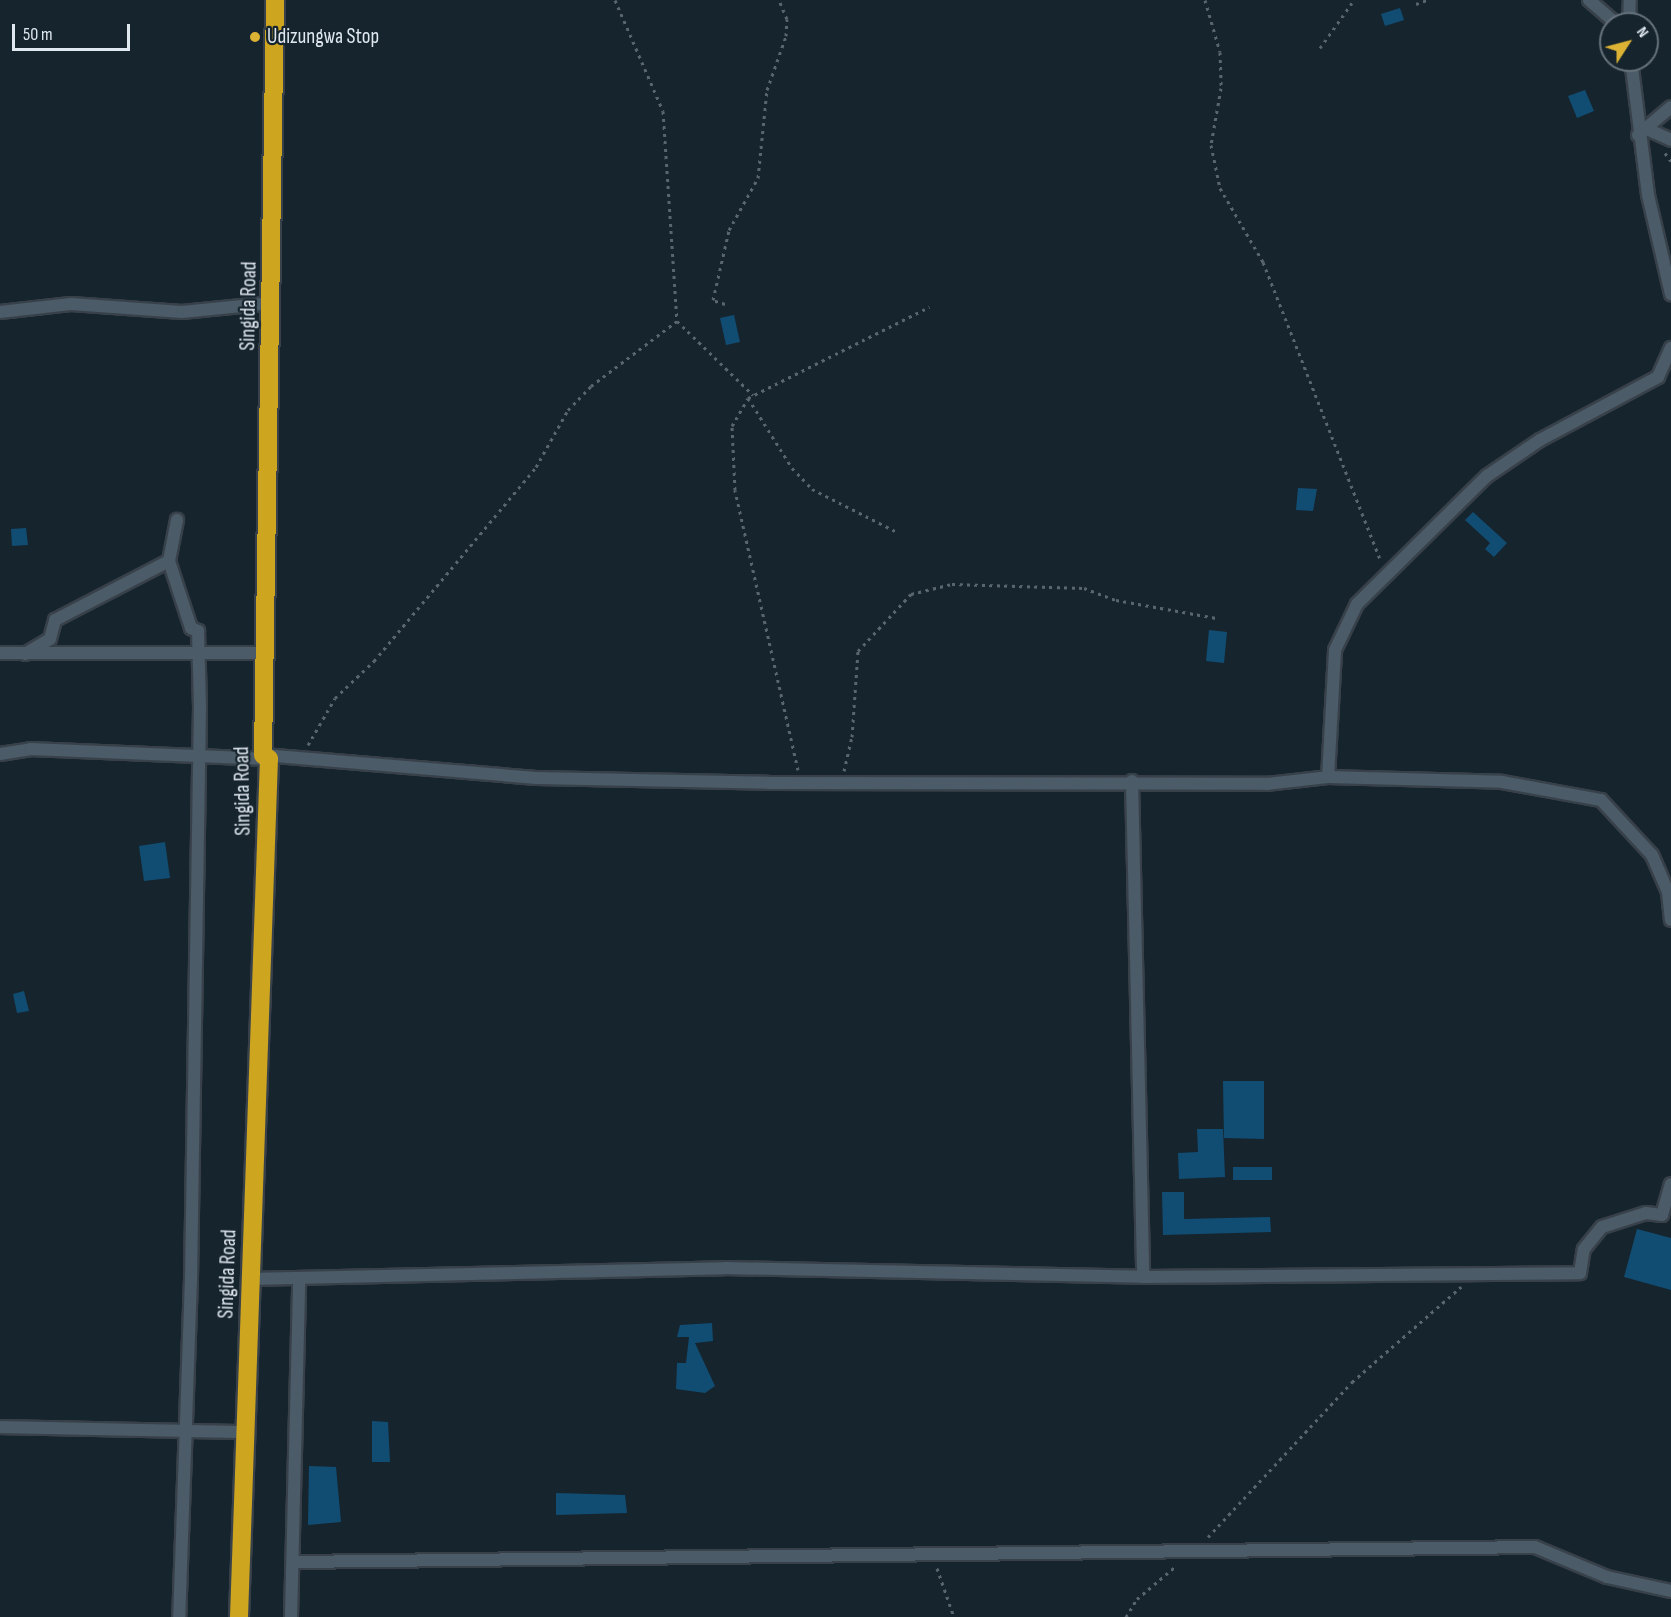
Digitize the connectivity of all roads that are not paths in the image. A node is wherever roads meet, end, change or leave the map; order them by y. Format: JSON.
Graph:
{"nodes":[{"id":1,"x":275,"y":0,"type":"edge"},
{"id":2,"x":1589,"y":0,"type":"edge"},
{"id":3,"x":1603,"y":12,"type":"edge"},
{"id":4,"x":1632,"y":72,"type":"edge"},
{"id":5,"x":1671,"y":107,"type":"edge"},
{"id":6,"x":1644,"y":132,"type":"junction"},
{"id":7,"x":1671,"y":140,"type":"edge"},
{"id":8,"x":1671,"y":294,"type":"edge"},
{"id":9,"x":272,"y":303,"type":"junction"},
{"id":10,"x":0,"y":312,"type":"edge"},
{"id":11,"x":1671,"y":348,"type":"edge"},
{"id":12,"x":177,"y":520,"type":"dead end"},
{"id":13,"x":169,"y":561,"type":"junction"},
{"id":14,"x":199,"y":652,"type":"junction"},
{"id":15,"x":0,"y":653,"type":"edge"},
{"id":16,"x":268,"y":653,"type":"junction"},
{"id":17,"x":24,"y":654,"type":"junction"},
{"id":18,"x":0,"y":754,"type":"edge"},
{"id":19,"x":266,"y":757,"type":"junction"},
{"id":20,"x":200,"y":759,"type":"junction"},
{"id":21,"x":1328,"y":777,"type":"junction"},
{"id":22,"x":1132,"y":781,"type":"junction"},
{"id":23,"x":1671,"y":920,"type":"edge"},
{"id":24,"x":1671,"y":1184,"type":"edge"},
{"id":25,"x":1666,"y":1216,"type":"edge"},
{"id":26,"x":1143,"y":1277,"type":"junction"},
{"id":27,"x":298,"y":1278,"type":"junction"},
{"id":28,"x":250,"y":1279,"type":"junction"},
{"id":29,"x":0,"y":1427,"type":"edge"},
{"id":30,"x":186,"y":1431,"type":"junction"},
{"id":31,"x":244,"y":1432,"type":"junction"},
{"id":32,"x":293,"y":1562,"type":"junction"},
{"id":33,"x":1671,"y":1591,"type":"edge"},
{"id":34,"x":179,"y":1617,"type":"edge"},
{"id":35,"x":239,"y":1617,"type":"edge"},
{"id":36,"x":291,"y":1617,"type":"edge"}],
"edges":[{"from":1,"to":9,"type":"highway","name":"Singida Road"},
{"from":2,"to":3,"type":"street"},
{"from":4,"to":6,"type":"street"},
{"from":5,"to":6,"type":"street"},
{"from":6,"to":7,"type":"street"},
{"from":6,"to":8,"type":"street"},
{"from":9,"to":10,"type":"street"},
{"from":9,"to":16,"type":"highway","name":"Singida Road"},
{"from":11,"to":21,"type":"street"},
{"from":12,"to":13,"type":"street"},
{"from":13,"to":14,"type":"street"},
{"from":13,"to":17,"type":"street"},
{"from":14,"to":16,"type":"street"},
{"from":14,"to":17,"type":"street"},
{"from":14,"to":20,"type":"street"},
{"from":15,"to":17,"type":"street"},
{"from":16,"to":19,"type":"highway","name":"Singida Road"},
{"from":18,"to":20,"type":"street"},
{"from":19,"to":20,"type":"street"},
{"from":19,"to":22,"type":"street"},
{"from":19,"to":28,"type":"highway","name":"Singida Road"},
{"from":20,"to":30,"type":"street"},
{"from":21,"to":22,"type":"street"},
{"from":21,"to":23,"type":"street"},
{"from":22,"to":26,"type":"street"},
{"from":24,"to":25,"type":"street"},
{"from":25,"to":26,"type":"street"},
{"from":26,"to":27,"type":"street"},
{"from":27,"to":28,"type":"street"},
{"from":27,"to":32,"type":"street"},
{"from":28,"to":31,"type":"highway","name":"Singida Road"},
{"from":29,"to":30,"type":"street"},
{"from":30,"to":31,"type":"street"},
{"from":30,"to":34,"type":"street"},
{"from":31,"to":35,"type":"highway","name":"Singida Road"},
{"from":32,"to":33,"type":"street"},
{"from":32,"to":36,"type":"street"}]}
